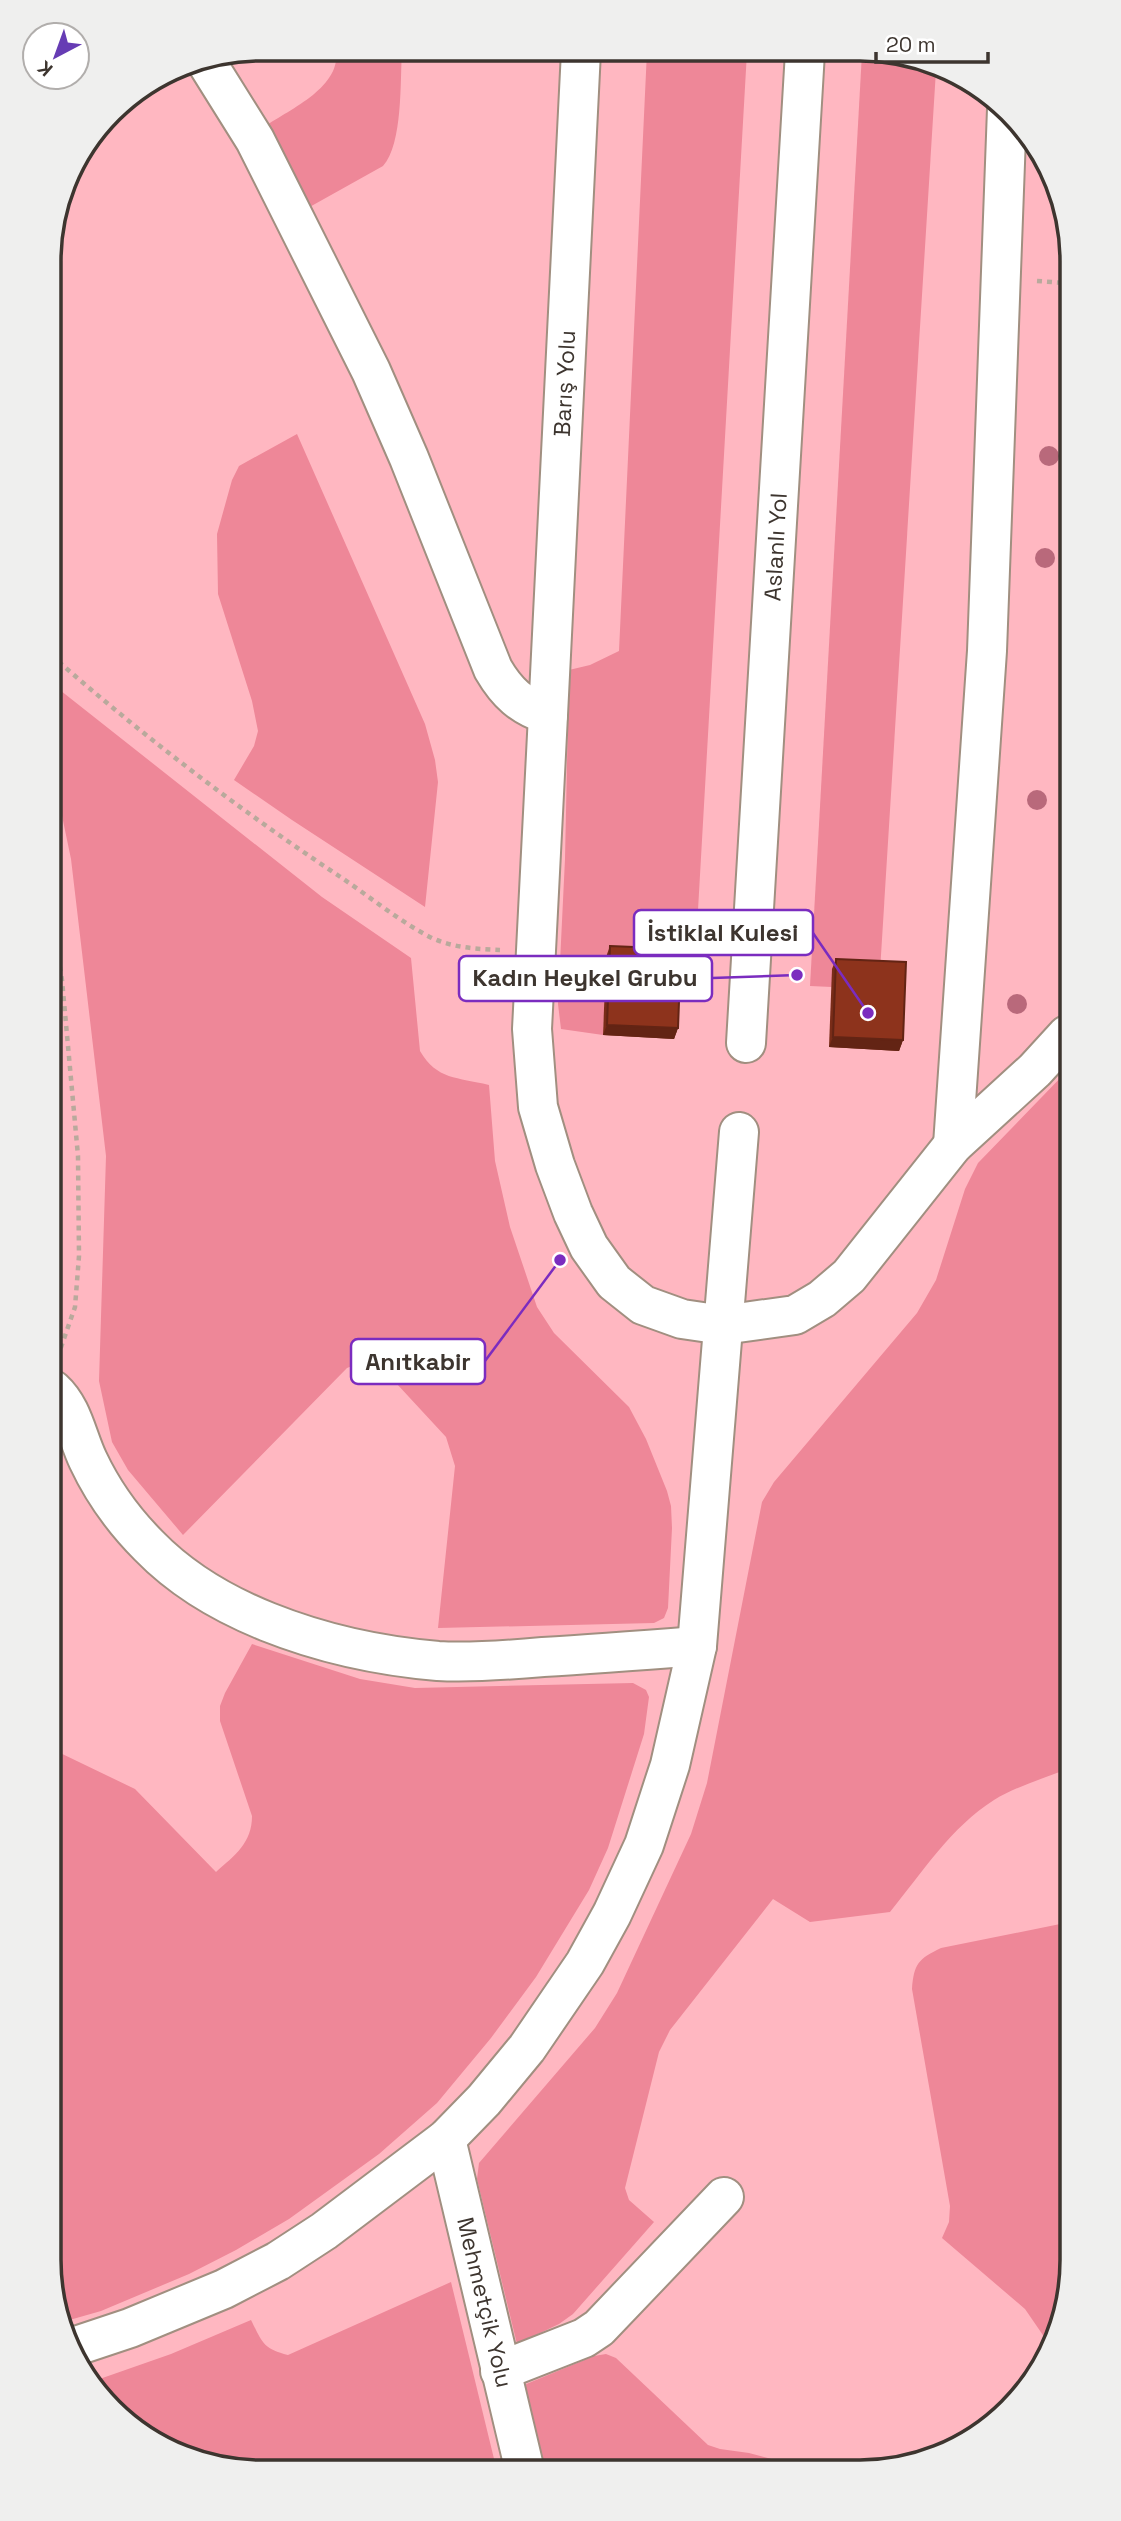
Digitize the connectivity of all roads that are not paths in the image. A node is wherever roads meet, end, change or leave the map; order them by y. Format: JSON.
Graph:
{"nodes":[{"id":1,"x":580,"y":61,"type":"edge"},
{"id":2,"x":803,"y":61,"type":"edge"},
{"id":3,"x":210,"y":68,"type":"edge"},
{"id":4,"x":1006,"y":126,"type":"edge"},
{"id":5,"x":548,"y":715,"type":"junction"},
{"id":6,"x":746,"y":1043,"type":"dead end"},
{"id":7,"x":1060,"y":1043,"type":"edge"},
{"id":8,"x":739,"y":1132,"type":"dead end"},
{"id":9,"x":953,"y":1144,"type":"junction"},
{"id":10,"x":723,"y":1325,"type":"junction"},
{"id":11,"x":61,"y":1394,"type":"edge"},
{"id":12,"x":697,"y":1646,"type":"junction"},
{"id":13,"x":446,"y":2139,"type":"junction"},
{"id":14,"x":724,"y":2197,"type":"dead end"},
{"id":15,"x":80,"y":2345,"type":"edge"},
{"id":16,"x":500,"y":2371,"type":"junction"},
{"id":17,"x":522,"y":2460,"type":"edge"}],
"edges":[{"from":1,"to":5,"type":"street","name":"Barış Yolu"},
{"from":2,"to":6,"type":"street","name":"Aslanlı Yol"},
{"from":3,"to":5,"type":"street"},
{"from":4,"to":9,"type":"street"},
{"from":5,"to":10,"type":"street","name":"Barış Yolu"},
{"from":7,"to":9,"type":"street","name":"Barış Yolu"},
{"from":8,"to":10,"type":"street"},
{"from":9,"to":10,"type":"street","name":"Barış Yolu"},
{"from":10,"to":12,"type":"street"},
{"from":11,"to":12,"type":"street"},
{"from":12,"to":13,"type":"street"},
{"from":13,"to":15,"type":"street"},
{"from":13,"to":16,"type":"street","name":"Mehmetçik Yolu"},
{"from":14,"to":16,"type":"street"},
{"from":16,"to":17,"type":"street","name":"Mehmetçik Yolu"}]}
